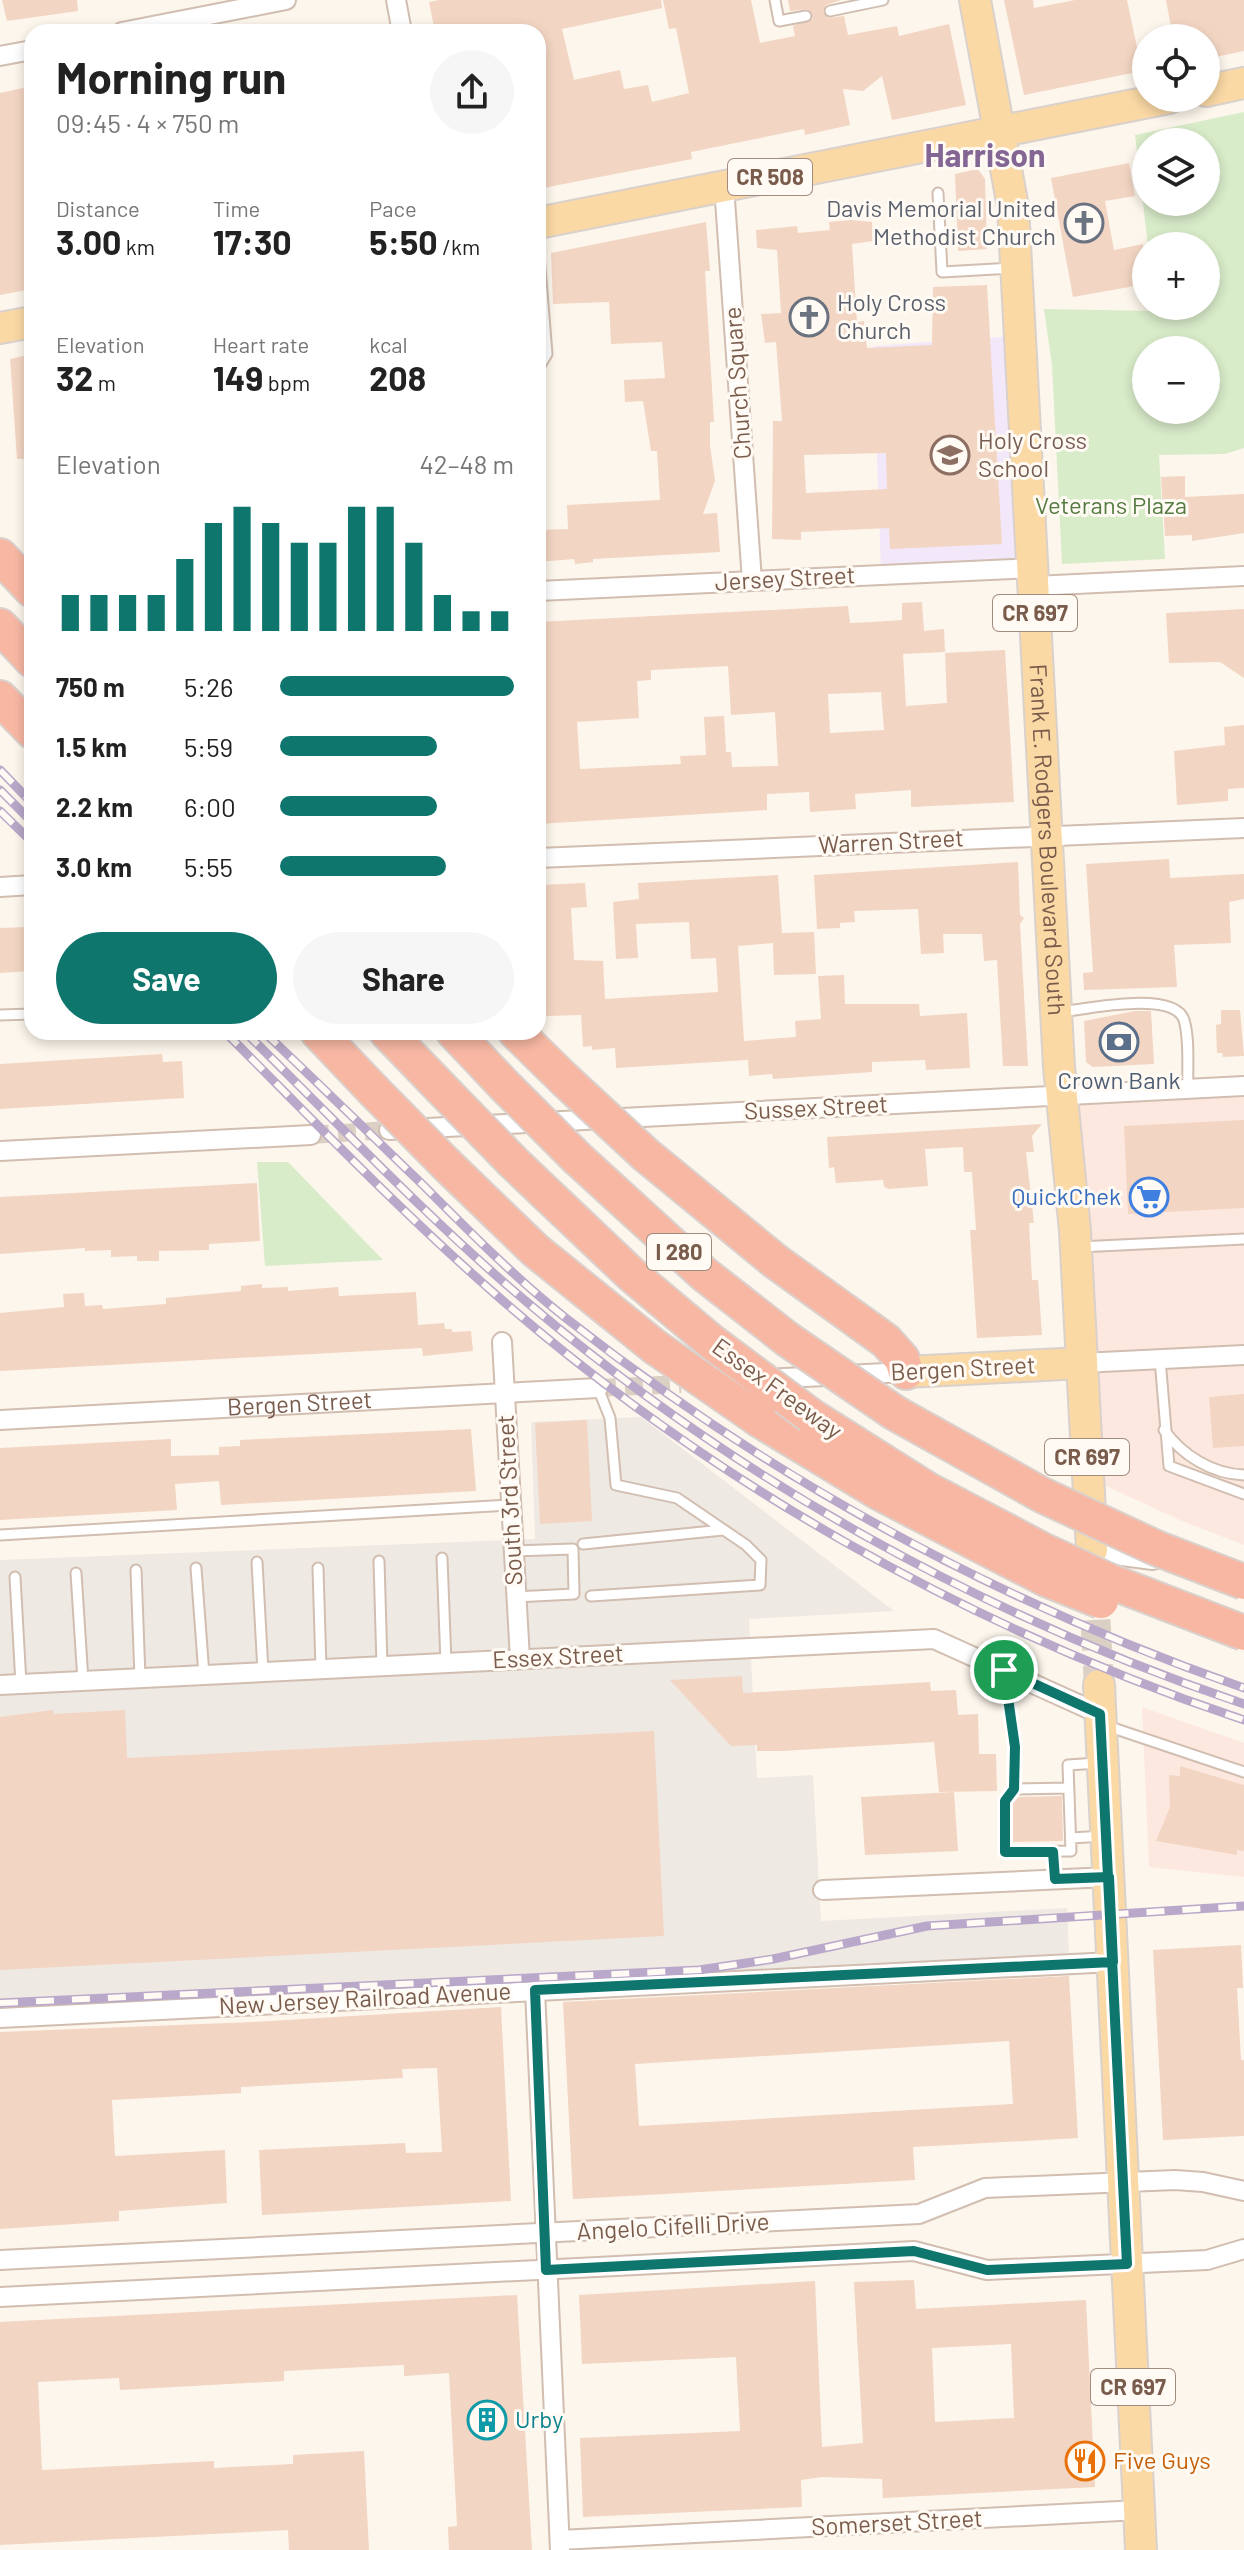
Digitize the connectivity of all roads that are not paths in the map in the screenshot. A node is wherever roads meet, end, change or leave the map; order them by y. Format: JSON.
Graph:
{"nodes":[{"id":1,"x":286,"y":0,"type":"edge"},
{"id":2,"x":396,"y":0,"type":"edge"},
{"id":3,"x":775,"y":0,"type":"edge"},
{"id":4,"x":883,"y":0,"type":"edge"},
{"id":5,"x":975,"y":0,"type":"edge"},
{"id":6,"x":830,"y":11,"type":"dead end"},
{"id":7,"x":806,"y":16,"type":"dead end"},
{"id":8,"x":163,"y":24,"type":"edge"},
{"id":9,"x":400,"y":24,"type":"edge"},
{"id":10,"x":24,"y":52,"type":"edge"},
{"id":11,"x":0,"y":56,"type":"edge"},
{"id":12,"x":1244,"y":83,"type":"edge"},
{"id":13,"x":1220,"y":88,"type":"edge"},
{"id":14,"x":1132,"y":105,"type":"edge"},
{"id":15,"x":1001,"y":131,"type":"junction"},
{"id":16,"x":724,"y":186,"type":"junction"},
{"id":17,"x":938,"y":193,"type":"dead end"},
{"id":18,"x":546,"y":221,"type":"edge"},
{"id":19,"x":1016,"y":267,"type":"junction"},
{"id":20,"x":24,"y":324,"type":"edge"},
{"id":21,"x":0,"y":328,"type":"edge"},
{"id":22,"x":0,"y":535,"type":"edge"},
{"id":23,"x":24,"y":554,"type":"edge"},
{"id":24,"x":0,"y":556,"type":"edge"},
{"id":25,"x":1244,"y":576,"type":"edge"},
{"id":26,"x":1033,"y":577,"type":"junction"},
{"id":27,"x":752,"y":581,"type":"junction"},
{"id":28,"x":24,"y":582,"type":"edge"},
{"id":29,"x":546,"y":591,"type":"edge"},
{"id":30,"x":0,"y":626,"type":"edge"},
{"id":31,"x":24,"y":652,"type":"edge"},
{"id":32,"x":0,"y":698,"type":"edge"},
{"id":33,"x":24,"y":723,"type":"edge"},
{"id":34,"x":1244,"y":828,"type":"edge"},
{"id":35,"x":1046,"y":836,"type":"junction"},
{"id":36,"x":546,"y":858,"type":"edge"},
{"id":37,"x":24,"y":886,"type":"edge"},
{"id":38,"x":0,"y":887,"type":"edge"},
{"id":39,"x":1056,"y":1012,"type":"junction"},
{"id":40,"x":24,"y":1014,"type":"edge"},
{"id":41,"x":0,"y":1015,"type":"edge"},
{"id":42,"x":326,"y":1040,"type":"edge"},
{"id":43,"x":395,"y":1040,"type":"edge"},
{"id":44,"x":462,"y":1040,"type":"edge"},
{"id":45,"x":524,"y":1040,"type":"edge"},
{"id":46,"x":1244,"y":1086,"type":"edge"},
{"id":47,"x":1188,"y":1089,"type":"junction"},
{"id":48,"x":1061,"y":1095,"type":"junction"},
{"id":49,"x":389,"y":1130,"type":"tunnel mouth"},
{"id":50,"x":311,"y":1135,"type":"tunnel mouth"},
{"id":51,"x":0,"y":1151,"type":"edge"},
{"id":52,"x":1244,"y":1239,"type":"edge"},
{"id":53,"x":1076,"y":1247,"type":"junction"},
{"id":54,"x":502,"y":1342,"type":"dead end"},
{"id":55,"x":1244,"y":1355,"type":"edge"},
{"id":56,"x":1160,"y":1359,"type":"junction"},
{"id":57,"x":1082,"y":1363,"type":"junction"},
{"id":58,"x":906,"y":1372,"type":"junction"},
{"id":59,"x":681,"y":1384,"type":"tunnel mouth"},
{"id":60,"x":598,"y":1388,"type":"joint"},
{"id":61,"x":503,"y":1393,"type":"junction"},
{"id":62,"x":0,"y":1420,"type":"edge"},
{"id":63,"x":1164,"y":1430,"type":"junction"},
{"id":64,"x":1244,"y":1475,"type":"edge"},
{"id":65,"x":1244,"y":1494,"type":"edge"},
{"id":66,"x":509,"y":1505,"type":"junction"},
{"id":67,"x":724,"y":1530,"type":"junction"},
{"id":68,"x":0,"y":1535,"type":"edge"},
{"id":69,"x":583,"y":1544,"type":"dead end"},
{"id":70,"x":1092,"y":1550,"type":"joint"},
{"id":71,"x":513,"y":1551,"type":"junction"},
{"id":72,"x":442,"y":1558,"type":"dead end"},
{"id":73,"x":379,"y":1561,"type":"dead end"},
{"id":74,"x":257,"y":1562,"type":"dead end"},
{"id":75,"x":1045,"y":1565,"type":"junction"},
{"id":76,"x":196,"y":1568,"type":"dead end"},
{"id":77,"x":318,"y":1568,"type":"dead end"},
{"id":78,"x":136,"y":1570,"type":"dead end"},
{"id":79,"x":76,"y":1573,"type":"dead end"},
{"id":80,"x":15,"y":1577,"type":"dead end"},
{"id":81,"x":1244,"y":1581,"type":"edge"},
{"id":82,"x":591,"y":1596,"type":"dead end"},
{"id":83,"x":515,"y":1597,"type":"junction"},
{"id":84,"x":1244,"y":1633,"type":"edge"},
{"id":85,"x":1244,"y":1642,"type":"edge"},
{"id":86,"x":520,"y":1659,"type":"junction"},
{"id":87,"x":446,"y":1663,"type":"junction"},
{"id":88,"x":382,"y":1666,"type":"junction"},
{"id":89,"x":321,"y":1669,"type":"junction"},
{"id":90,"x":1004,"y":1670,"type":"junction"},
{"id":91,"x":263,"y":1672,"type":"junction"},
{"id":92,"x":204,"y":1675,"type":"junction"},
{"id":93,"x":140,"y":1678,"type":"junction"},
{"id":94,"x":83,"y":1681,"type":"junction"},
{"id":95,"x":21,"y":1684,"type":"junction"},
{"id":96,"x":0,"y":1685,"type":"edge"},
{"id":97,"x":1100,"y":1708,"type":"junction"},
{"id":98,"x":1103,"y":1763,"type":"junction"},
{"id":99,"x":1244,"y":1772,"type":"edge"},
{"id":100,"x":1069,"y":1788,"type":"junction"},
{"id":101,"x":1014,"y":1789,"type":"junction"},
{"id":102,"x":1107,"y":1836,"type":"junction"},
{"id":103,"x":1071,"y":1838,"type":"junction"},
{"id":104,"x":1053,"y":1852,"type":"junction"},
{"id":105,"x":1109,"y":1877,"type":"junction"},
{"id":106,"x":1055,"y":1879,"type":"junction"},
{"id":107,"x":823,"y":1890,"type":"dead end"},
{"id":108,"x":1113,"y":1962,"type":"junction"},
{"id":109,"x":535,"y":1990,"type":"junction"},
{"id":110,"x":0,"y":2018,"type":"edge"},
{"id":111,"x":1123,"y":2181,"type":"junction"},
{"id":112,"x":1244,"y":2191,"type":"edge"},
{"id":113,"x":545,"y":2234,"type":"junction"},
{"id":114,"x":1244,"y":2249,"type":"edge"},
{"id":115,"x":0,"y":2260,"type":"edge"},
{"id":116,"x":1127,"y":2264,"type":"junction"},
{"id":117,"x":546,"y":2270,"type":"junction"},
{"id":118,"x":0,"y":2297,"type":"edge"},
{"id":119,"x":1140,"y":2528,"type":"edge"},
{"id":120,"x":648,"y":2543,"type":"edge"},
{"id":121,"x":560,"y":2545,"type":"edge"}],
"edges":[{"from":1,"to":8,"type":"street"},
{"from":2,"to":9,"type":"street"},
{"from":3,"to":7,"type":"lane"},
{"from":4,"to":6,"type":"lane"},
{"from":5,"to":15,"type":"main road","number":"CR 697"},
{"from":10,"to":11,"type":"street"},
{"from":12,"to":13,"type":"main road"},
{"from":14,"to":15,"type":"main road","number":"CR 508"},
{"from":15,"to":16,"type":"main road","number":"CR 508"},
{"from":15,"to":19,"type":"main road","name":"Frank E. Rodgers Boulevard South","number":"CR 697"},
{"from":16,"to":18,"type":"main road","number":"CR 508"},
{"from":16,"to":27,"type":"street","name":"Church Square"},
{"from":17,"to":19,"type":"lane"},
{"from":19,"to":26,"type":"main road","name":"Frank E. Rodgers Boulevard South","number":"CR 697"},
{"from":20,"to":21,"type":"main road"},
{"from":22,"to":23,"type":"highway"},
{"from":24,"to":28,"type":"highway"},
{"from":25,"to":26,"type":"street","name":"Jersey Street"},
{"from":26,"to":27,"type":"street","name":"Jersey Street"},
{"from":26,"to":35,"type":"main road","name":"Frank E. Rodgers Boulevard South","number":"CR 697"},
{"from":27,"to":29,"type":"street","name":"Jersey Street"},
{"from":30,"to":31,"type":"highway"},
{"from":32,"to":33,"type":"highway"},
{"from":34,"to":35,"type":"street","name":"Warren Street"},
{"from":35,"to":36,"type":"street","name":"Warren Street"},
{"from":35,"to":39,"type":"main road","name":"Frank E. Rodgers Boulevard South","number":"CR 697"},
{"from":37,"to":38,"type":"street"},
{"from":39,"to":47,"type":"lane"},
{"from":39,"to":48,"type":"main road","name":"Frank E. Rodgers Boulevard South","number":"CR 697"},
{"from":40,"to":41,"type":"lane"},
{"from":42,"to":75,"type":"highway","bridge":true},
{"from":43,"to":75,"type":"highway","name":"Essex Freeway","number":"I 280","bridge":true},
{"from":44,"to":81,"type":"highway","name":"Essex Freeway","number":"I 280","bridge":true},
{"from":45,"to":58,"type":"highway","bridge":true},
{"from":46,"to":47,"type":"street","name":"Sussex Street"},
{"from":47,"to":48,"type":"street","name":"Sussex Street"},
{"from":48,"to":49,"type":"street","name":"Sussex Street"},
{"from":48,"to":53,"type":"main road","name":"Frank E. Rodgers Boulevard South","number":"CR 697"},
{"from":50,"to":51,"type":"street"},
{"from":52,"to":53,"type":"lane"},
{"from":53,"to":57,"type":"main road","name":"Frank E. Rodgers Boulevard South","number":"CR 697"},
{"from":54,"to":61,"type":"street","name":"South 3rd Street"},
{"from":55,"to":56,"type":"street","name":"Bergen Street"},
{"from":56,"to":57,"type":"street","name":"Bergen Street"},
{"from":56,"to":63,"type":"lane"},
{"from":57,"to":58,"type":"main road","name":"Bergen Street"},
{"from":57,"to":70,"type":"main road","name":"Frank E. Rodgers Boulevard South","number":"CR 697"},
{"from":58,"to":59,"type":"street","name":"Bergen Street"},
{"from":60,"to":61,"type":"street","name":"Bergen Street"},
{"from":60,"to":67,"type":"lane"},
{"from":61,"to":62,"type":"street","name":"Bergen Street"},
{"from":61,"to":66,"type":"street","name":"South 3rd Street"},
{"from":63,"to":64,"type":"lane"},
{"from":63,"to":65,"type":"lane"},
{"from":66,"to":68,"type":"lane"},
{"from":66,"to":71,"type":"street","name":"South 3rd Street"},
{"from":67,"to":69,"type":"lane"},
{"from":67,"to":82,"type":"lane"},
{"from":70,"to":81,"type":"street"},
{"from":71,"to":83,"type":"street","name":"South 3rd Street"},
{"from":71,"to":83,"type":"lane"},
{"from":72,"to":87,"type":"lane"},
{"from":73,"to":88,"type":"lane"},
{"from":74,"to":91,"type":"lane"},
{"from":75,"to":84,"type":"highway","name":"Essex Freeway","number":"I 280","bridge":true},
{"from":75,"to":85,"type":"highway","bridge":true},
{"from":76,"to":92,"type":"lane"},
{"from":77,"to":89,"type":"lane"},
{"from":78,"to":93,"type":"lane"},
{"from":79,"to":94,"type":"lane"},
{"from":80,"to":95,"type":"lane"},
{"from":83,"to":86,"type":"street","name":"South 3rd Street"},
{"from":86,"to":87,"type":"street","name":"Essex Street"},
{"from":86,"to":90,"type":"street","name":"Essex Street"},
{"from":87,"to":88,"type":"street","name":"Essex Street"},
{"from":88,"to":89,"type":"street","name":"Essex Street"},
{"from":89,"to":91,"type":"street","name":"Essex Street"},
{"from":90,"to":97,"type":"street","name":"Essex Street"},
{"from":90,"to":101,"type":"lane"},
{"from":91,"to":92,"type":"street","name":"Essex Street"},
{"from":92,"to":93,"type":"street","name":"Essex Street"},
{"from":93,"to":94,"type":"street","name":"Essex Street"},
{"from":94,"to":95,"type":"street","name":"Essex Street"},
{"from":95,"to":96,"type":"street","name":"Essex Street"},
{"from":97,"to":98,"type":"main road","number":"CR 697"},
{"from":97,"to":99,"type":"lane"},
{"from":98,"to":100,"type":"lane"},
{"from":98,"to":102,"type":"main road","number":"CR 697"},
{"from":100,"to":101,"type":"lane"},
{"from":100,"to":103,"type":"lane"},
{"from":101,"to":104,"type":"lane"},
{"from":102,"to":103,"type":"lane"},
{"from":102,"to":105,"type":"main road","number":"CR 697"},
{"from":103,"to":104,"type":"lane"},
{"from":104,"to":106,"type":"lane"},
{"from":105,"to":106,"type":"street"},
{"from":105,"to":108,"type":"main road","number":"CR 697"},
{"from":106,"to":107,"type":"street"},
{"from":108,"to":109,"type":"street","name":"New Jersey Railroad Avenue"},
{"from":108,"to":111,"type":"main road","number":"CR 697"},
{"from":109,"to":110,"type":"street","name":"New Jersey Railroad Avenue"},
{"from":109,"to":113,"type":"street"},
{"from":111,"to":112,"type":"street","name":"Angelo Cifelli Drive"},
{"from":111,"to":113,"type":"street","name":"Angelo Cifelli Drive"},
{"from":111,"to":116,"type":"main road","number":"CR 697"},
{"from":113,"to":115,"type":"street","name":"Angelo Cifelli Drive"},
{"from":113,"to":117,"type":"street"},
{"from":114,"to":116,"type":"street","name":"Angelo Cifelli Drive"},
{"from":116,"to":117,"type":"street","name":"Angelo Cifelli Drive"},
{"from":116,"to":119,"type":"main road","number":"CR 697"},
{"from":117,"to":118,"type":"street","name":"Angelo Cifelli Drive"},
{"from":117,"to":121,"type":"street"},
{"from":119,"to":120,"type":"street","name":"Somerset Street"},
{"from":120,"to":121,"type":"street","name":"Somerset Street"}]}
